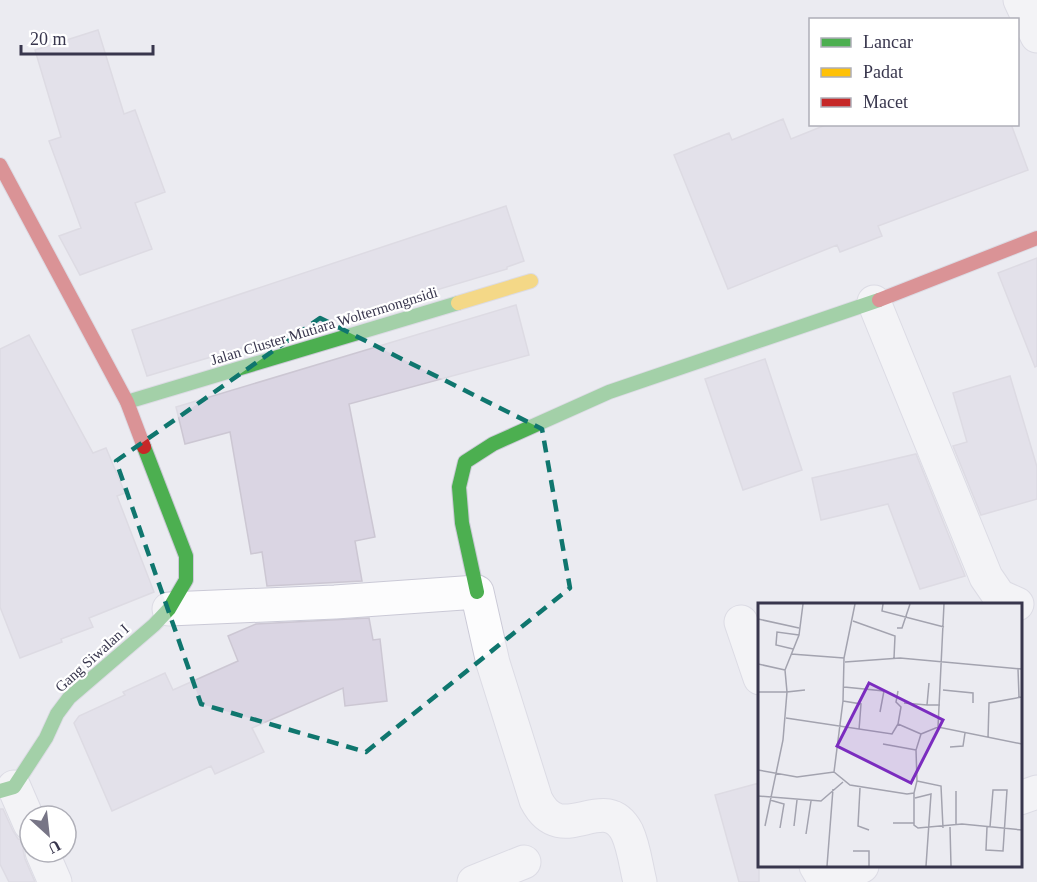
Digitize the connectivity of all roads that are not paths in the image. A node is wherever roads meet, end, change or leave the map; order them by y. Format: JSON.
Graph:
{"nodes":[{"id":1,"x":1020,"y":0,"type":"edge"},
{"id":2,"x":1037,"y":36,"type":"edge"},
{"id":3,"x":0,"y":165,"type":"edge"},
{"id":4,"x":1037,"y":238,"type":"edge"},
{"id":5,"x":531,"y":281,"type":"dead end"},
{"id":6,"x":874,"y":302,"type":"junction"},
{"id":7,"x":127,"y":402,"type":"junction"},
{"id":8,"x":477,"y":592,"type":"junction"},
{"id":9,"x":1037,"y":602,"type":"edge"},
{"id":10,"x":1015,"y":603,"type":"edge"},
{"id":11,"x":1022,"y":606,"type":"edge"},
{"id":12,"x":169,"y":609,"type":"junction"},
{"id":13,"x":741,"y":622,"type":"dead end"},
{"id":14,"x":758,"y":675,"type":"edge"},
{"id":15,"x":7,"y":789,"type":"edge"},
{"id":16,"x":1037,"y":792,"type":"edge"},
{"id":17,"x":1022,"y":797,"type":"edge"},
{"id":18,"x":18,"y":806,"type":"edge"},
{"id":19,"x":524,"y":862,"type":"dead end"},
{"id":20,"x":47,"y":864,"type":"edge"},
{"id":21,"x":817,"y":867,"type":"edge"},
{"id":22,"x":860,"y":867,"type":"edge"},
{"id":23,"x":55,"y":882,"type":"edge"},
{"id":24,"x":474,"y":882,"type":"edge"},
{"id":25,"x":640,"y":882,"type":"edge"}],
"edges":[{"from":1,"to":2,"type":"street"},
{"from":3,"to":7,"type":"street","name":"Gang Siwalan I"},
{"from":4,"to":6,"type":"street"},
{"from":5,"to":7,"type":"street","name":"Jalan Cluster Mutiara Woltermongnsidi"},
{"from":6,"to":8,"type":"street"},
{"from":6,"to":10,"type":"street"},
{"from":7,"to":12,"type":"street","name":"Gang Siwalan I"},
{"from":8,"to":12,"type":"street"},
{"from":8,"to":25,"type":"street"},
{"from":9,"to":11,"type":"street"},
{"from":12,"to":15,"type":"street","name":"Gang Siwalan I"},
{"from":13,"to":14,"type":"street"},
{"from":15,"to":18,"type":"street"},
{"from":16,"to":17,"type":"street"},
{"from":19,"to":24,"type":"street"},
{"from":20,"to":23,"type":"street"},
{"from":21,"to":22,"type":"street"}]}
